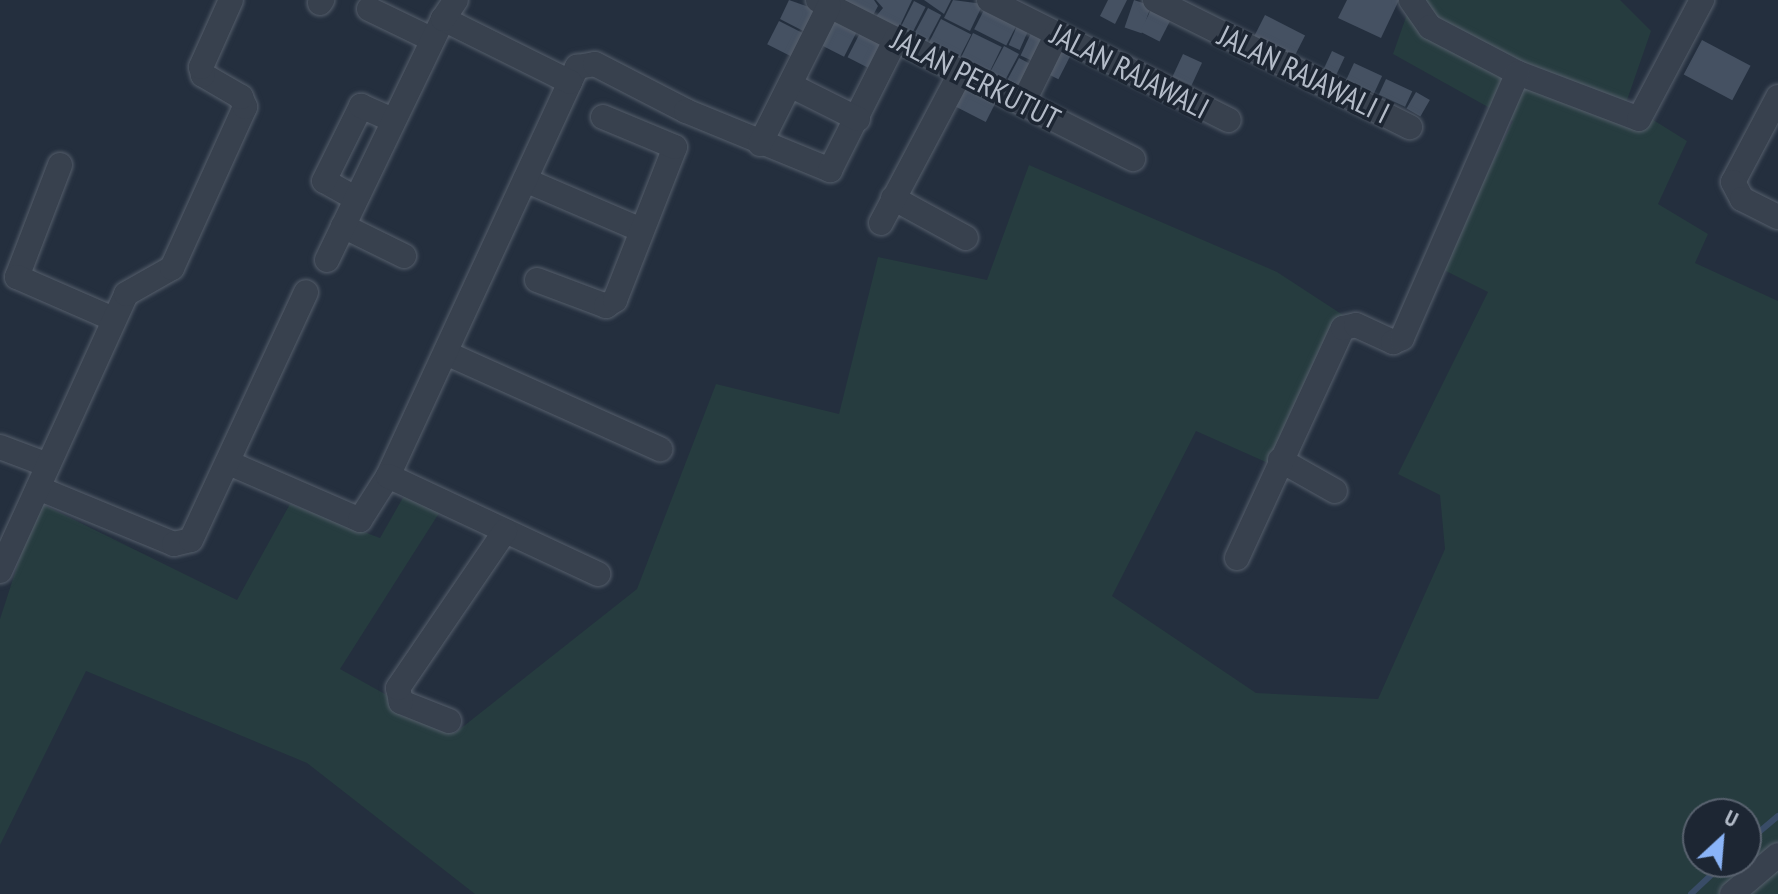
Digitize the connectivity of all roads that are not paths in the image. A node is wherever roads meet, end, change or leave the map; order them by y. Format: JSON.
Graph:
{"nodes":[{"id":1,"x":231,"y":0,"type":"edge"},
{"id":2,"x":989,"y":0,"type":"edge"},
{"id":3,"x":1155,"y":0,"type":"edge"},
{"id":4,"x":1411,"y":0,"type":"edge"},
{"id":5,"x":1702,"y":0,"type":"edge"},
{"id":6,"x":824,"y":3,"type":"edge"},
{"id":7,"x":369,"y":9,"type":"dead end"},
{"id":8,"x":443,"y":19,"type":"edge"},
{"id":9,"x":1057,"y":34,"type":"junction"},
{"id":10,"x":896,"y":39,"type":"junction"},
{"id":11,"x":961,"y":72,"type":"junction"},
{"id":12,"x":1518,"y":73,"type":"junction"},
{"id":13,"x":570,"y":82,"type":"junction"},
{"id":14,"x":790,"y":85,"type":"junction"},
{"id":15,"x":1778,"y":97,"type":"edge"},
{"id":16,"x":1023,"y":103,"type":"junction"},
{"id":17,"x":603,"y":117,"type":"dead end"},
{"id":18,"x":858,"y":119,"type":"junction"},
{"id":19,"x":392,"y":120,"type":"junction"},
{"id":20,"x":1229,"y":120,"type":"dead end"},
{"id":21,"x":1410,"y":127,"type":"dead end"},
{"id":22,"x":760,"y":144,"type":"junction"},
{"id":23,"x":1133,"y":159,"type":"dead end"},
{"id":24,"x":60,"y":165,"type":"dead end"},
{"id":25,"x":525,"y":180,"type":"junction"},
{"id":26,"x":355,"y":198,"type":"junction"},
{"id":27,"x":893,"y":198,"type":"junction"},
{"id":28,"x":1778,"y":217,"type":"edge"},
{"id":29,"x":881,"y":223,"type":"dead end"},
{"id":30,"x":343,"y":226,"type":"junction"},
{"id":31,"x":641,"y":230,"type":"junction"},
{"id":32,"x":966,"y":238,"type":"dead end"},
{"id":33,"x":404,"y":256,"type":"dead end"},
{"id":34,"x":327,"y":260,"type":"dead end"},
{"id":35,"x":8,"y":274,"type":"edge"},
{"id":36,"x":537,"y":280,"type":"dead end"},
{"id":37,"x":306,"y":292,"type":"dead end"},
{"id":38,"x":113,"y":319,"type":"junction"},
{"id":39,"x":446,"y":353,"type":"junction"},
{"id":40,"x":0,"y":447,"type":"edge"},
{"id":41,"x":660,"y":449,"type":"dead end"},
{"id":42,"x":1280,"y":460,"type":"junction"},
{"id":43,"x":229,"y":463,"type":"junction"},
{"id":44,"x":48,"y":465,"type":"junction"},
{"id":45,"x":388,"y":476,"type":"junction"},
{"id":46,"x":38,"y":488,"type":"junction"},
{"id":47,"x":1335,"y":491,"type":"dead end"},
{"id":48,"x":505,"y":531,"type":"junction"},
{"id":49,"x":1237,"y":558,"type":"dead end"},
{"id":50,"x":1,"y":565,"type":"edge"},
{"id":51,"x":598,"y":574,"type":"dead end"},
{"id":52,"x":449,"y":721,"type":"dead end"},
{"id":53,"x":1778,"y":855,"type":"edge"},
{"id":54,"x":1732,"y":894,"type":"edge"}],
"edges":[{"from":1,"to":38,"type":"street"},
{"from":2,"to":9,"type":"street","name":"JALAN RAJAWALI"},
{"from":3,"to":21,"type":"street","name":"JALAN RAJAWALI I"},
{"from":4,"to":12,"type":"street"},
{"from":5,"to":12,"type":"street"},
{"from":6,"to":10,"type":"street","name":"JALAN PERKUTUT"},
{"from":6,"to":14,"type":"street"},
{"from":7,"to":8,"type":"street"},
{"from":8,"to":13,"type":"street"},
{"from":8,"to":19,"type":"street"},
{"from":9,"to":16,"type":"street"},
{"from":9,"to":20,"type":"street","name":"JALAN RAJAWALI"},
{"from":10,"to":11,"type":"street","name":"JALAN PERKUTUT"},
{"from":10,"to":18,"type":"street"},
{"from":11,"to":16,"type":"street","name":"JALAN PERKUTUT"},
{"from":11,"to":27,"type":"street"},
{"from":12,"to":42,"type":"street"},
{"from":13,"to":22,"type":"street"},
{"from":13,"to":25,"type":"street"},
{"from":14,"to":18,"type":"street"},
{"from":14,"to":22,"type":"street"},
{"from":15,"to":28,"type":"street"},
{"from":16,"to":23,"type":"street","name":"JALAN PERKUTUT"},
{"from":17,"to":31,"type":"street"},
{"from":18,"to":22,"type":"street"},
{"from":19,"to":26,"type":"street"},
{"from":19,"to":26,"type":"street"},
{"from":24,"to":35,"type":"street"},
{"from":25,"to":31,"type":"street"},
{"from":25,"to":39,"type":"street"},
{"from":26,"to":30,"type":"street"},
{"from":27,"to":29,"type":"street"},
{"from":27,"to":32,"type":"street"},
{"from":30,"to":33,"type":"street"},
{"from":30,"to":34,"type":"street"},
{"from":31,"to":36,"type":"street"},
{"from":35,"to":38,"type":"street"},
{"from":37,"to":43,"type":"street"},
{"from":38,"to":44,"type":"street"},
{"from":39,"to":41,"type":"street"},
{"from":39,"to":45,"type":"street"},
{"from":40,"to":44,"type":"street"},
{"from":42,"to":47,"type":"street"},
{"from":42,"to":49,"type":"street"},
{"from":43,"to":45,"type":"street"},
{"from":43,"to":46,"type":"street"},
{"from":44,"to":46,"type":"street"},
{"from":45,"to":48,"type":"street"},
{"from":46,"to":50,"type":"street"},
{"from":48,"to":51,"type":"street"},
{"from":48,"to":52,"type":"street"},
{"from":53,"to":54,"type":"street"}]}
